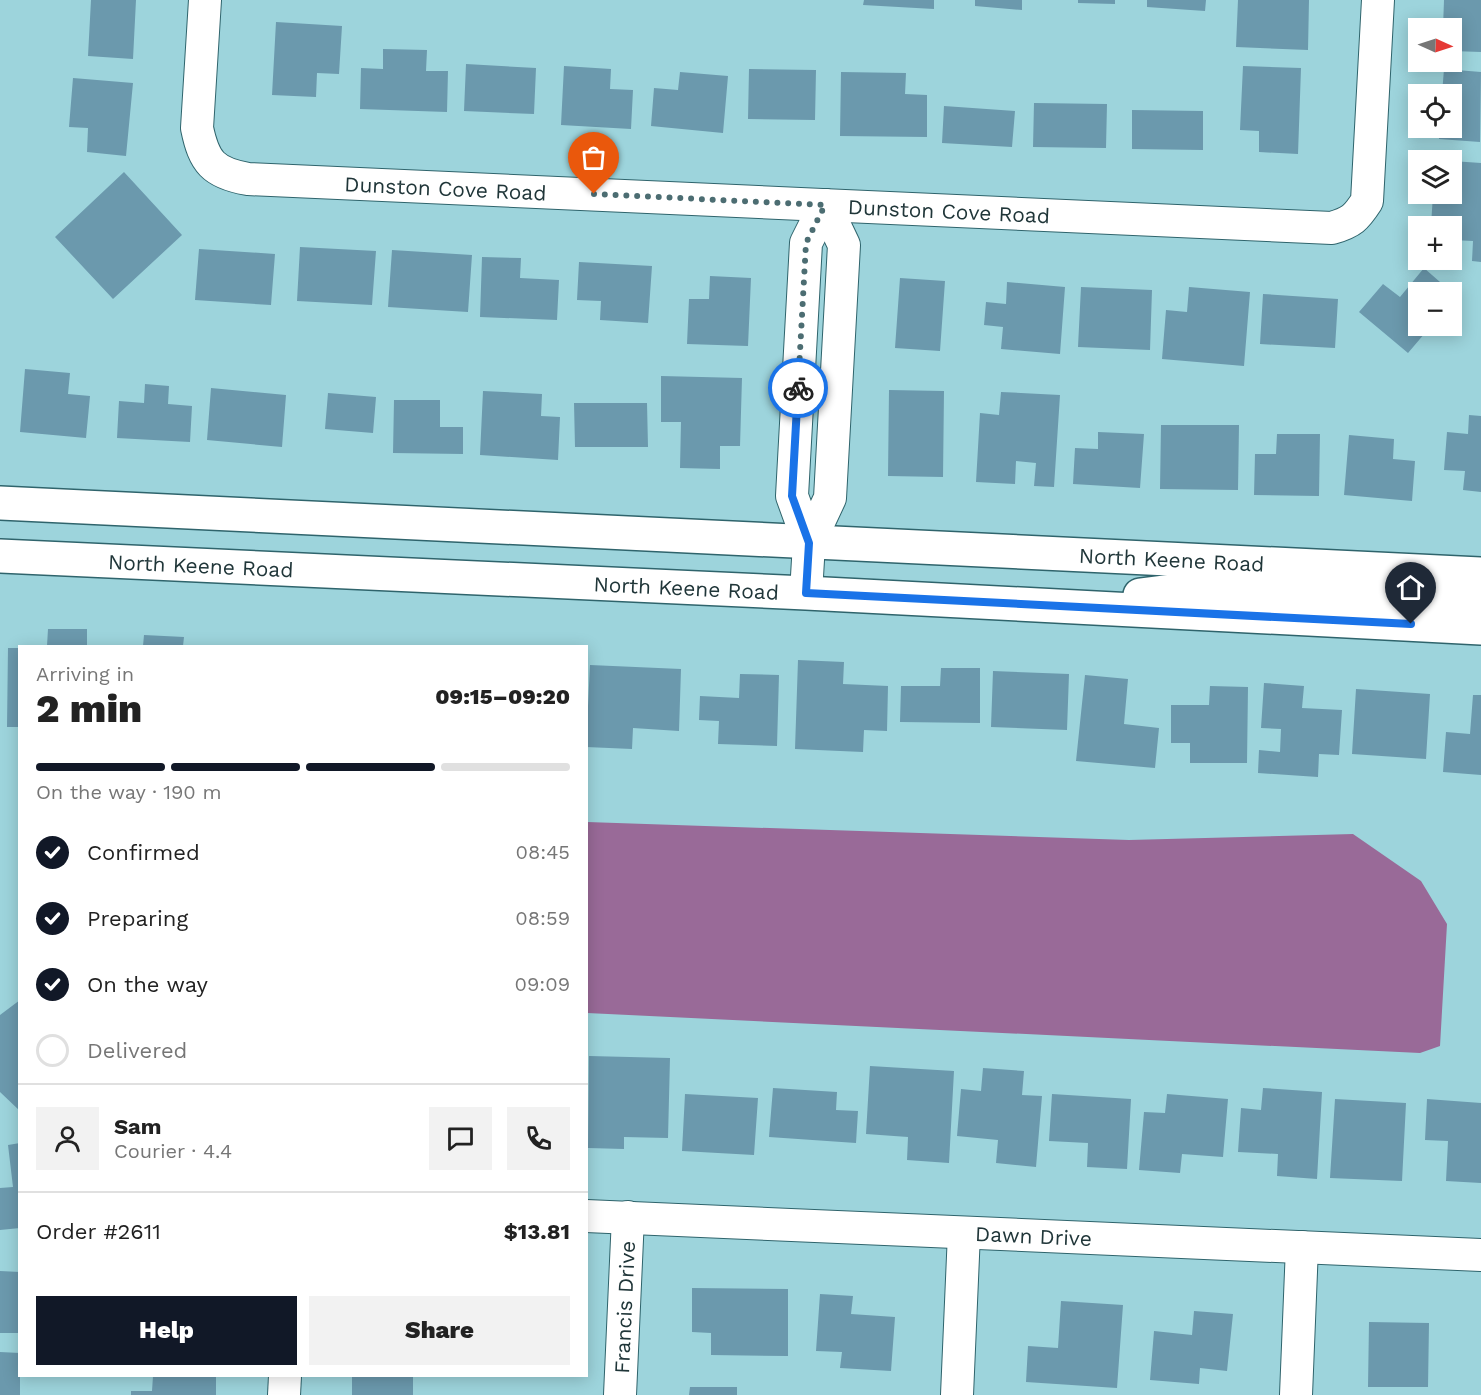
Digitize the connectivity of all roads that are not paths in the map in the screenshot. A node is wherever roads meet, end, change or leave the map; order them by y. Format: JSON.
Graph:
{"nodes":[{"id":1,"x":205,"y":0,"type":"edge"},
{"id":2,"x":1378,"y":0,"type":"edge"},
{"id":3,"x":825,"y":205,"type":"junction"},
{"id":4,"x":0,"y":503,"type":"edge"},
{"id":5,"x":809,"y":543,"type":"junction"},
{"id":6,"x":0,"y":556,"type":"edge"},
{"id":7,"x":1481,"y":574,"type":"edge"},
{"id":8,"x":806,"y":593,"type":"junction"},
{"id":9,"x":1481,"y":604,"type":"edge"},
{"id":10,"x":1060,"y":606,"type":"junction"},
{"id":11,"x":1481,"y":628,"type":"edge"},
{"id":12,"x":588,"y":1215,"type":"edge"},
{"id":13,"x":628,"y":1217,"type":"junction"},
{"id":14,"x":964,"y":1233,"type":"junction"},
{"id":15,"x":1302,"y":1247,"type":"junction"},
{"id":16,"x":1481,"y":1255,"type":"edge"},
{"id":17,"x":285,"y":1377,"type":"edge"},
{"id":18,"x":284,"y":1395,"type":"edge"},
{"id":19,"x":620,"y":1395,"type":"edge"},
{"id":20,"x":957,"y":1395,"type":"edge"},
{"id":21,"x":1296,"y":1395,"type":"edge"}],
"edges":[{"from":1,"to":3,"type":"street","name":"Dunston Cove Road"},
{"from":2,"to":3,"type":"street","name":"Dunston Cove Road"},
{"from":3,"to":5,"type":"street"},
{"from":4,"to":5,"type":"main road","name":"North Keene Road"},
{"from":5,"to":7,"type":"main road","name":"North Keene Road"},
{"from":5,"to":8,"type":"street"},
{"from":6,"to":8,"type":"main road","name":"North Keene Road"},
{"from":8,"to":10,"type":"main road","name":"North Keene Road"},
{"from":9,"to":10,"type":"main road"},
{"from":10,"to":11,"type":"main road","name":"North Keene Road"},
{"from":12,"to":13,"type":"street","name":"Dawn Drive"},
{"from":13,"to":14,"type":"street","name":"Dawn Drive"},
{"from":13,"to":19,"type":"street","name":"Francis Drive"},
{"from":14,"to":15,"type":"street","name":"Dawn Drive"},
{"from":14,"to":20,"type":"street"},
{"from":15,"to":16,"type":"street","name":"Dawn Drive"},
{"from":15,"to":21,"type":"street"},
{"from":17,"to":18,"type":"street"}]}
